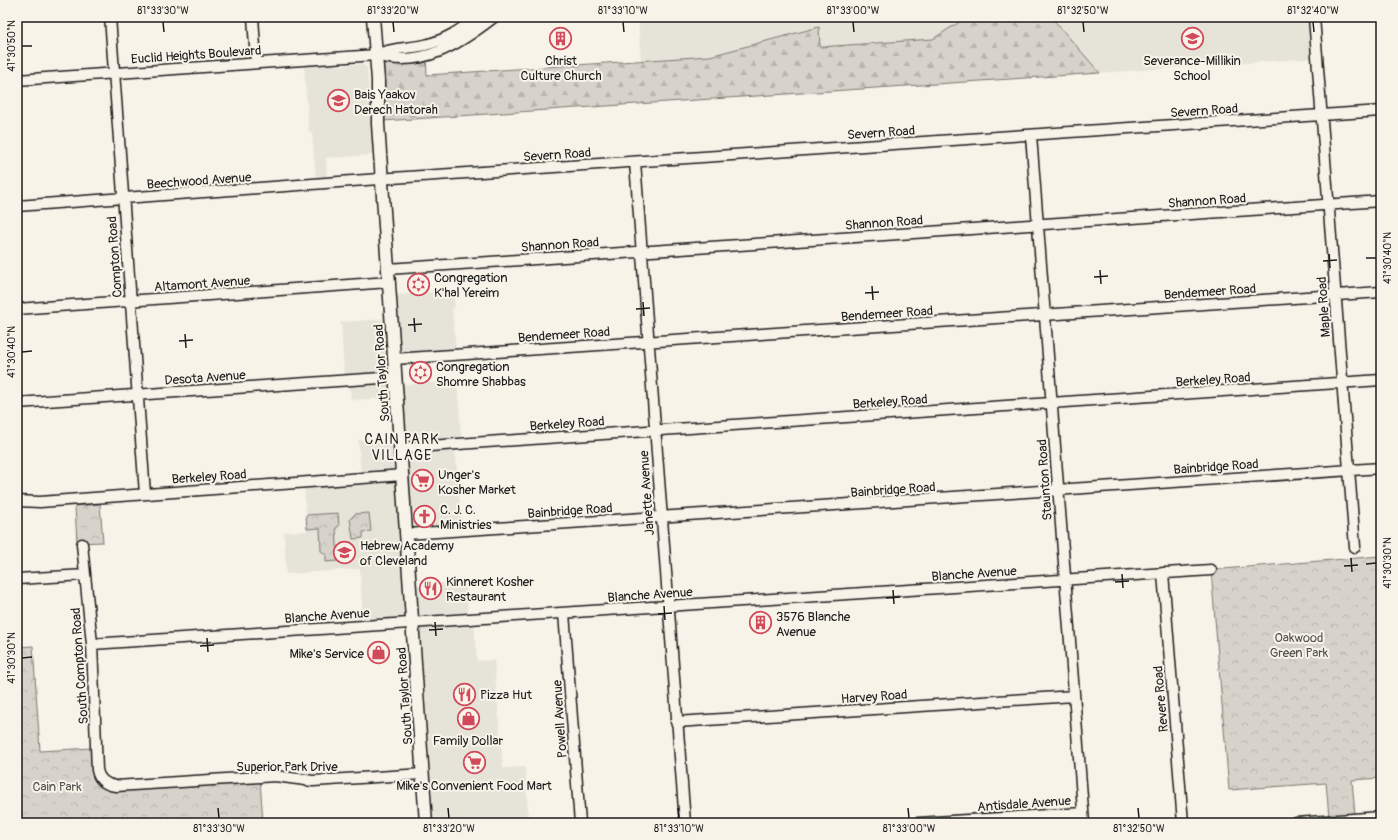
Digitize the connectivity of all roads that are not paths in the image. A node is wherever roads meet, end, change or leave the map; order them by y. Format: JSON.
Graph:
{"nodes":[{"id":1,"x":110,"y":17,"type":"edge"},
{"id":2,"x":253,"y":17,"type":"edge"},
{"id":3,"x":373,"y":17,"type":"edge"},
{"id":4,"x":478,"y":17,"type":"edge"},
{"id":5,"x":494,"y":17,"type":"edge"},
{"id":6,"x":1314,"y":17,"type":"edge"},
{"id":7,"x":376,"y":55,"type":"junction"},
{"id":8,"x":256,"y":62,"type":"junction"},
{"id":9,"x":115,"y":72,"type":"junction"},
{"id":10,"x":17,"y":80,"type":"edge"},
{"id":11,"x":1381,"y":111,"type":"edge"},
{"id":12,"x":1322,"y":115,"type":"junction"},
{"id":13,"x":1031,"y":135,"type":"junction"},
{"id":14,"x":635,"y":162,"type":"junction"},
{"id":15,"x":382,"y":179,"type":"junction"},
{"id":16,"x":123,"y":199,"type":"junction"},
{"id":17,"x":1381,"y":201,"type":"edge"},
{"id":18,"x":1328,"y":205,"type":"junction"},
{"id":19,"x":17,"y":206,"type":"edge"},
{"id":20,"x":1038,"y":224,"type":"junction"},
{"id":21,"x":642,"y":251,"type":"junction"},
{"id":22,"x":388,"y":269,"type":"junction"},
{"id":23,"x":389,"y":282,"type":"junction"},
{"id":24,"x":1381,"y":292,"type":"edge"},
{"id":25,"x":1335,"y":295,"type":"junction"},
{"id":26,"x":130,"y":301,"type":"junction"},
{"id":27,"x":17,"y":309,"type":"edge"},
{"id":28,"x":1045,"y":316,"type":"junction"},
{"id":29,"x":649,"y":342,"type":"junction"},
{"id":30,"x":394,"y":358,"type":"junction"},
{"id":31,"x":396,"y":377,"type":"junction"},
{"id":32,"x":1381,"y":380,"type":"edge"},
{"id":33,"x":1342,"y":383,"type":"junction"},
{"id":34,"x":138,"y":395,"type":"junction"},
{"id":35,"x":17,"y":403,"type":"edge"},
{"id":36,"x":1051,"y":403,"type":"junction"},
{"id":37,"x":655,"y":430,"type":"junction"},
{"id":38,"x":401,"y":448,"type":"junction"},
{"id":39,"x":1381,"y":468,"type":"edge"},
{"id":40,"x":1349,"y":470,"type":"junction"},
{"id":41,"x":403,"y":475,"type":"junction"},
{"id":42,"x":1058,"y":490,"type":"junction"},
{"id":43,"x":145,"y":494,"type":"junction"},
{"id":44,"x":17,"y":501,"type":"edge"},
{"id":45,"x":661,"y":517,"type":"junction"},
{"id":46,"x":407,"y":534,"type":"junction"},
{"id":47,"x":82,"y":544,"type":"dead end"},
{"id":48,"x":1355,"y":546,"type":"dead end"},
{"id":49,"x":1211,"y":570,"type":"dead end"},
{"id":50,"x":1163,"y":573,"type":"junction"},
{"id":51,"x":85,"y":575,"type":"junction"},
{"id":52,"x":17,"y":579,"type":"edge"},
{"id":53,"x":1066,"y":581,"type":"junction"},
{"id":54,"x":668,"y":606,"type":"junction"},
{"id":55,"x":564,"y":613,"type":"junction"},
{"id":56,"x":413,"y":622,"type":"junction"},
{"id":57,"x":92,"y":644,"type":"junction"},
{"id":58,"x":1074,"y":696,"type":"junction"},
{"id":59,"x":676,"y":722,"type":"junction"},
{"id":60,"x":423,"y":774,"type":"junction"},
{"id":61,"x":104,"y":783,"type":"joint"},
{"id":62,"x":1381,"y":817,"type":"edge"},
{"id":63,"x":1083,"y":818,"type":"edge"},
{"id":64,"x":426,"y":823,"type":"edge"},
{"id":65,"x":580,"y":823,"type":"edge"},
{"id":66,"x":685,"y":823,"type":"edge"},
{"id":67,"x":918,"y":823,"type":"edge"},
{"id":68,"x":1183,"y":823,"type":"edge"},
{"id":69,"x":1296,"y":823,"type":"edge"}],
"edges":[{"from":1,"to":9,"type":"street","name":"Compton Road"},
{"from":2,"to":8,"type":"street"},
{"from":3,"to":7,"type":"main road","name":"South Taylor Road"},
{"from":4,"to":7,"type":"street"},
{"from":5,"to":7,"type":"street"},
{"from":6,"to":12,"type":"street","name":"Maple Road"},
{"from":7,"to":8,"type":"street","name":"Euclid Heights Boulevard"},
{"from":7,"to":15,"type":"main road","name":"South Taylor Road"},
{"from":8,"to":9,"type":"street","name":"Euclid Heights Boulevard"},
{"from":9,"to":10,"type":"street","name":"Euclid Heights Boulevard"},
{"from":9,"to":16,"type":"street","name":"Compton Road"},
{"from":11,"to":12,"type":"street","name":"Severn Road"},
{"from":12,"to":13,"type":"street","name":"Severn Road"},
{"from":12,"to":18,"type":"street","name":"Maple Road"},
{"from":13,"to":14,"type":"street","name":"Severn Road"},
{"from":13,"to":20,"type":"street","name":"Staunton Road"},
{"from":14,"to":15,"type":"street","name":"Severn Road"},
{"from":14,"to":21,"type":"street","name":"Janette Avenue"},
{"from":15,"to":16,"type":"street","name":"Beechwood Avenue"},
{"from":15,"to":22,"type":"main road","name":"South Taylor Road"},
{"from":16,"to":19,"type":"street","name":"Beechwood Avenue"},
{"from":16,"to":26,"type":"street","name":"Compton Road"},
{"from":17,"to":18,"type":"street","name":"Shannon Road"},
{"from":18,"to":20,"type":"street","name":"Shannon Road"},
{"from":18,"to":25,"type":"street","name":"Maple Road"},
{"from":20,"to":21,"type":"street","name":"Shannon Road"},
{"from":20,"to":28,"type":"street","name":"Staunton Road"},
{"from":21,"to":22,"type":"street","name":"Shannon Road"},
{"from":21,"to":29,"type":"street","name":"Janette Avenue"},
{"from":22,"to":23,"type":"main road","name":"South Taylor Road"},
{"from":23,"to":26,"type":"street","name":"Altamont Avenue"},
{"from":23,"to":30,"type":"main road","name":"South Taylor Road"},
{"from":24,"to":25,"type":"street","name":"Bendemeer Road"},
{"from":25,"to":28,"type":"street","name":"Bendemeer Road"},
{"from":25,"to":33,"type":"street","name":"Maple Road"},
{"from":26,"to":27,"type":"street","name":"Altamont Avenue"},
{"from":26,"to":34,"type":"street","name":"Compton Road"},
{"from":28,"to":29,"type":"street","name":"Bendemeer Road"},
{"from":28,"to":36,"type":"street","name":"Staunton Road"},
{"from":29,"to":30,"type":"street","name":"Bendemeer Road"},
{"from":29,"to":37,"type":"street","name":"Janette Avenue"},
{"from":30,"to":31,"type":"main road","name":"South Taylor Road"},
{"from":31,"to":34,"type":"street","name":"Desota Avenue"},
{"from":31,"to":38,"type":"main road","name":"South Taylor Road"},
{"from":32,"to":33,"type":"street","name":"Berkeley Road"},
{"from":33,"to":36,"type":"street","name":"Berkeley Road"},
{"from":33,"to":40,"type":"street","name":"Maple Road"},
{"from":34,"to":35,"type":"street","name":"Desota Avenue"},
{"from":34,"to":43,"type":"street","name":"Compton Road"},
{"from":36,"to":37,"type":"street","name":"Berkeley Road"},
{"from":36,"to":42,"type":"street","name":"Staunton Road"},
{"from":37,"to":38,"type":"street","name":"Berkeley Road"},
{"from":37,"to":45,"type":"street","name":"Janette Avenue"},
{"from":38,"to":41,"type":"main road","name":"South Taylor Road"},
{"from":39,"to":40,"type":"street","name":"Bainbridge Road"},
{"from":40,"to":42,"type":"street","name":"Bainbridge Road"},
{"from":40,"to":48,"type":"street","name":"Maple Road"},
{"from":41,"to":43,"type":"street","name":"Berkeley Road"},
{"from":41,"to":46,"type":"main road","name":"South Taylor Road"},
{"from":42,"to":45,"type":"street","name":"Bainbridge Road"},
{"from":42,"to":53,"type":"street","name":"Staunton Road"},
{"from":43,"to":44,"type":"street","name":"Berkeley Road"},
{"from":45,"to":46,"type":"street","name":"Bainbridge Road"},
{"from":45,"to":54,"type":"street","name":"Janette Avenue"},
{"from":46,"to":56,"type":"main road","name":"South Taylor Road"},
{"from":47,"to":51,"type":"street","name":"South Compton Road"},
{"from":49,"to":50,"type":"street","name":"Blanche Avenue"},
{"from":50,"to":53,"type":"street","name":"Blanche Avenue"},
{"from":50,"to":68,"type":"street","name":"Revere Road"},
{"from":51,"to":52,"type":"street"},
{"from":51,"to":57,"type":"street","name":"South Compton Road"},
{"from":53,"to":54,"type":"street","name":"Blanche Avenue"},
{"from":53,"to":58,"type":"street","name":"Staunton Road"},
{"from":54,"to":55,"type":"street","name":"Blanche Avenue"},
{"from":54,"to":59,"type":"street","name":"Janette Avenue"},
{"from":55,"to":56,"type":"street","name":"Blanche Avenue"},
{"from":55,"to":65,"type":"street","name":"Powell Avenue"},
{"from":56,"to":57,"type":"street","name":"Blanche Avenue"},
{"from":56,"to":60,"type":"main road","name":"South Taylor Road"},
{"from":57,"to":61,"type":"street","name":"South Compton Road"},
{"from":58,"to":59,"type":"street","name":"Harvey Road"},
{"from":58,"to":63,"type":"street","name":"Staunton Road"},
{"from":59,"to":66,"type":"street","name":"Janette Avenue"},
{"from":60,"to":61,"type":"street","name":"Superior Park Drive"},
{"from":60,"to":64,"type":"main road","name":"South Taylor Road"},
{"from":62,"to":69,"type":"street"},
{"from":63,"to":67,"type":"street","name":"Antisdale Avenue"}]}
